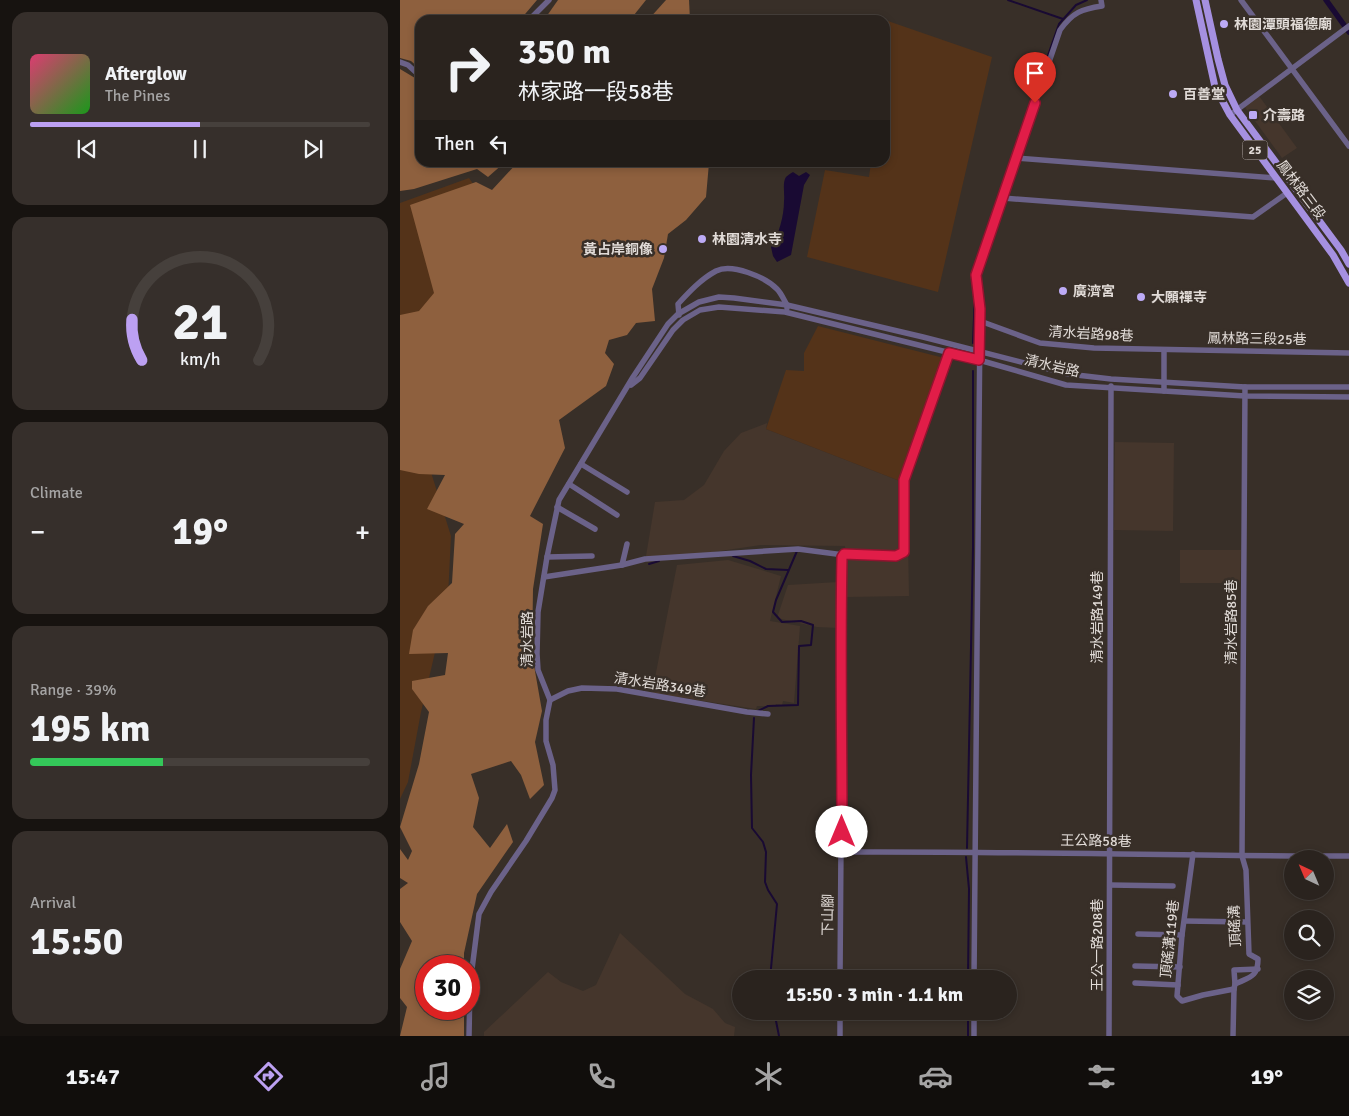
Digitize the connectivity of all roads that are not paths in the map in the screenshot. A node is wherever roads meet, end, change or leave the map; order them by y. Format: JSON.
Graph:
{"nodes":[{"id":1,"x":549,"y":0,"type":"edge"},
{"id":2,"x":1101,"y":0,"type":"edge"},
{"id":3,"x":1196,"y":0,"type":"edge"},
{"id":4,"x":1205,"y":0,"type":"edge"},
{"id":5,"x":1241,"y":0,"type":"edge"},
{"id":6,"x":534,"y":15,"type":"edge"},
{"id":7,"x":1348,"y":27,"type":"edge"},
{"id":8,"x":400,"y":62,"type":"edge"},
{"id":9,"x":1293,"y":68,"type":"junction"},
{"id":10,"x":415,"y":71,"type":"edge"},
{"id":11,"x":1237,"y":110,"type":"junction"},
{"id":12,"x":1230,"y":115,"type":"junction"},
{"id":13,"x":1349,"y":146,"type":"edge"},
{"id":14,"x":1015,"y":158,"type":"junction"},
{"id":15,"x":1276,"y":178,"type":"junction"},
{"id":16,"x":1287,"y":193,"type":"junction"},
{"id":17,"x":1003,"y":198,"type":"junction"},
{"id":18,"x":1349,"y":264,"type":"edge"},
{"id":19,"x":1349,"y":283,"type":"edge"},
{"id":20,"x":787,"y":305,"type":"junction"},
{"id":21,"x":786,"y":312,"type":"junction"},
{"id":22,"x":678,"y":314,"type":"junction"},
{"id":23,"x":683,"y":320,"type":"junction"},
{"id":24,"x":980,"y":321,"type":"junction"},
{"id":25,"x":1164,"y":350,"type":"junction"},
{"id":26,"x":980,"y":351,"type":"junction"},
{"id":27,"x":949,"y":353,"type":"junction"},
{"id":28,"x":1349,"y":353,"type":"edge"},
{"id":29,"x":979,"y":360,"type":"junction"},
{"id":30,"x":1111,"y":379,"type":"junction"},
{"id":31,"x":1164,"y":382,"type":"junction"},
{"id":32,"x":628,"y":387,"type":"junction"},
{"id":33,"x":1245,"y":387,"type":"junction"},
{"id":34,"x":1349,"y":387,"type":"edge"},
{"id":35,"x":1111,"y":388,"type":"junction"},
{"id":36,"x":1164,"y":391,"type":"junction"},
{"id":37,"x":1245,"y":396,"type":"junction"},
{"id":38,"x":1349,"y":397,"type":"edge"},
{"id":39,"x":581,"y":464,"type":"junction"},
{"id":40,"x":568,"y":484,"type":"junction"},
{"id":41,"x":627,"y":492,"type":"dead end"},
{"id":42,"x":557,"y":508,"type":"junction"},
{"id":43,"x":617,"y":516,"type":"dead end"},
{"id":44,"x":595,"y":529,"type":"dead end"},
{"id":45,"x":627,"y":544,"type":"dead end"},
{"id":46,"x":844,"y":554,"type":"junction"},
{"id":47,"x":592,"y":556,"type":"dead end"},
{"id":48,"x":547,"y":557,"type":"junction"},
{"id":49,"x":622,"y":565,"type":"junction"},
{"id":50,"x":544,"y":578,"type":"junction"},
{"id":51,"x":550,"y":700,"type":"junction"},
{"id":52,"x":768,"y":714,"type":"dead end"},
{"id":53,"x":975,"y":851,"type":"junction"},
{"id":54,"x":842,"y":852,"type":"junction"},
{"id":55,"x":1111,"y":854,"type":"junction"},
{"id":56,"x":1193,"y":854,"type":"junction"},
{"id":57,"x":1242,"y":856,"type":"junction"},
{"id":58,"x":1349,"y":856,"type":"edge"},
{"id":59,"x":1110,"y":885,"type":"junction"},
{"id":60,"x":1173,"y":886,"type":"dead end"},
{"id":61,"x":1185,"y":921,"type":"junction"},
{"id":62,"x":1248,"y":922,"type":"junction"},
{"id":63,"x":1138,"y":934,"type":"dead end"},
{"id":64,"x":1182,"y":935,"type":"junction"},
{"id":65,"x":1135,"y":966,"type":"dead end"},
{"id":66,"x":1180,"y":967,"type":"junction"},
{"id":67,"x":1258,"y":969,"type":"junction"},
{"id":68,"x":840,"y":970,"type":"edge"},
{"id":69,"x":974,"y":970,"type":"edge"},
{"id":70,"x":1135,"y":984,"type":"dead end"},
{"id":71,"x":1178,"y":985,"type":"junction"},
{"id":72,"x":1235,"y":987,"type":"junction"},
{"id":73,"x":840,"y":1020,"type":"edge"},
{"id":74,"x":974,"y":1020,"type":"edge"},
{"id":75,"x":469,"y":1036,"type":"edge"},
{"id":76,"x":840,"y":1036,"type":"edge"},
{"id":77,"x":974,"y":1036,"type":"edge"},
{"id":78,"x":1109,"y":1036,"type":"edge"},
{"id":79,"x":1233,"y":1036,"type":"edge"}],
"edges":[{"from":1,"to":6,"type":"street"},
{"from":2,"to":14,"type":"street"},
{"from":3,"to":12,"type":"main road","name":"鳳林路三段","number":"25"},
{"from":4,"to":11,"type":"main road","name":"鳳林路三段","number":"25"},
{"from":5,"to":9,"type":"street"},
{"from":7,"to":9,"type":"street"},
{"from":8,"to":10,"type":"street"},
{"from":9,"to":11,"type":"street"},
{"from":9,"to":13,"type":"street"},
{"from":11,"to":12,"type":"street"},
{"from":11,"to":18,"type":"main road","name":"鳳林路三段","number":"25"},
{"from":12,"to":15,"type":"main road","name":"鳳林路三段","number":"25"},
{"from":14,"to":15,"type":"street"},
{"from":14,"to":17,"type":"street"},
{"from":15,"to":16,"type":"main road","name":"鳳林路三段","number":"25"},
{"from":16,"to":17,"type":"street"},
{"from":16,"to":19,"type":"main road","name":"鳳林路三段","number":"25"},
{"from":17,"to":24,"type":"street"},
{"from":20,"to":21,"type":"street"},
{"from":20,"to":22,"type":"street","name":"清水岩路"},
{"from":20,"to":22,"type":"street","name":"清水岩路"},
{"from":20,"to":26,"type":"street","name":"清水岩路"},
{"from":21,"to":23,"type":"street","name":"清水岩路"},
{"from":21,"to":27,"type":"street","name":"清水岩路"},
{"from":22,"to":23,"type":"street"},
{"from":22,"to":32,"type":"street","name":"清水岩路"},
{"from":23,"to":32,"type":"street","name":"清水岩路"},
{"from":24,"to":25,"type":"street","name":"清水岩路98巷"},
{"from":24,"to":26,"type":"street"},
{"from":25,"to":28,"type":"street","name":"鳳林路三段25巷"},
{"from":25,"to":31,"type":"street"},
{"from":26,"to":29,"type":"street"},
{"from":26,"to":30,"type":"street","name":"清水岩路"},
{"from":27,"to":29,"type":"street","name":"清水岩路"},
{"from":27,"to":46,"type":"street"},
{"from":29,"to":35,"type":"street","name":"清水岩路"},
{"from":29,"to":53,"type":"street"},
{"from":30,"to":31,"type":"street","name":"清水岩路"},
{"from":30,"to":35,"type":"street","name":"清水岩路149巷"},
{"from":31,"to":33,"type":"street","name":"清水岩路"},
{"from":31,"to":36,"type":"street"},
{"from":32,"to":39,"type":"street","name":"清水岩路"},
{"from":33,"to":34,"type":"street","name":"清水岩路"},
{"from":33,"to":37,"type":"street","name":"清水岩路85巷"},
{"from":35,"to":36,"type":"street","name":"清水岩路"},
{"from":35,"to":55,"type":"street","name":"清水岩路149巷"},
{"from":36,"to":37,"type":"street","name":"清水岩路"},
{"from":37,"to":38,"type":"street","name":"清水岩路"},
{"from":37,"to":57,"type":"street","name":"清水岩路85巷"},
{"from":39,"to":40,"type":"street","name":"清水岩路"},
{"from":39,"to":41,"type":"street"},
{"from":40,"to":42,"type":"street","name":"清水岩路"},
{"from":40,"to":43,"type":"street"},
{"from":42,"to":44,"type":"street"},
{"from":42,"to":48,"type":"street","name":"清水岩路"},
{"from":45,"to":49,"type":"street"},
{"from":46,"to":49,"type":"street"},
{"from":46,"to":54,"type":"street","name":"下山腳"},
{"from":47,"to":48,"type":"street"},
{"from":48,"to":50,"type":"street","name":"清水岩路"},
{"from":49,"to":50,"type":"street"},
{"from":50,"to":51,"type":"street","name":"清水岩路"},
{"from":51,"to":52,"type":"street","name":"清水岩路349巷"},
{"from":51,"to":75,"type":"street"},
{"from":53,"to":54,"type":"street","name":"王公路58巷"},
{"from":53,"to":55,"type":"street","name":"王公路58巷"},
{"from":53,"to":69,"type":"street"},
{"from":54,"to":68,"type":"street","name":"下山腳"},
{"from":55,"to":56,"type":"street","name":"王公路58巷"},
{"from":55,"to":59,"type":"street","name":"王公一路208巷"},
{"from":56,"to":57,"type":"street","name":"王公路58巷"},
{"from":56,"to":61,"type":"street","name":"頂磘溝119巷"},
{"from":57,"to":58,"type":"street","name":"王公路58巷"},
{"from":57,"to":62,"type":"street","name":"頂磘溝"},
{"from":59,"to":60,"type":"street"},
{"from":59,"to":78,"type":"street","name":"王公一路208巷"},
{"from":61,"to":62,"type":"street"},
{"from":61,"to":64,"type":"street","name":"頂磘溝119巷"},
{"from":62,"to":67,"type":"street","name":"頂磘溝"},
{"from":63,"to":64,"type":"street"},
{"from":64,"to":66,"type":"street","name":"頂磘溝119巷"},
{"from":65,"to":66,"type":"street"},
{"from":66,"to":71,"type":"street","name":"頂磘溝119巷"},
{"from":67,"to":72,"type":"street"},
{"from":67,"to":72,"type":"street"},
{"from":70,"to":71,"type":"street"},
{"from":71,"to":72,"type":"street","name":"頂磘溝119巷"},
{"from":72,"to":79,"type":"street"},
{"from":73,"to":76,"type":"street"},
{"from":74,"to":77,"type":"street"}]}
